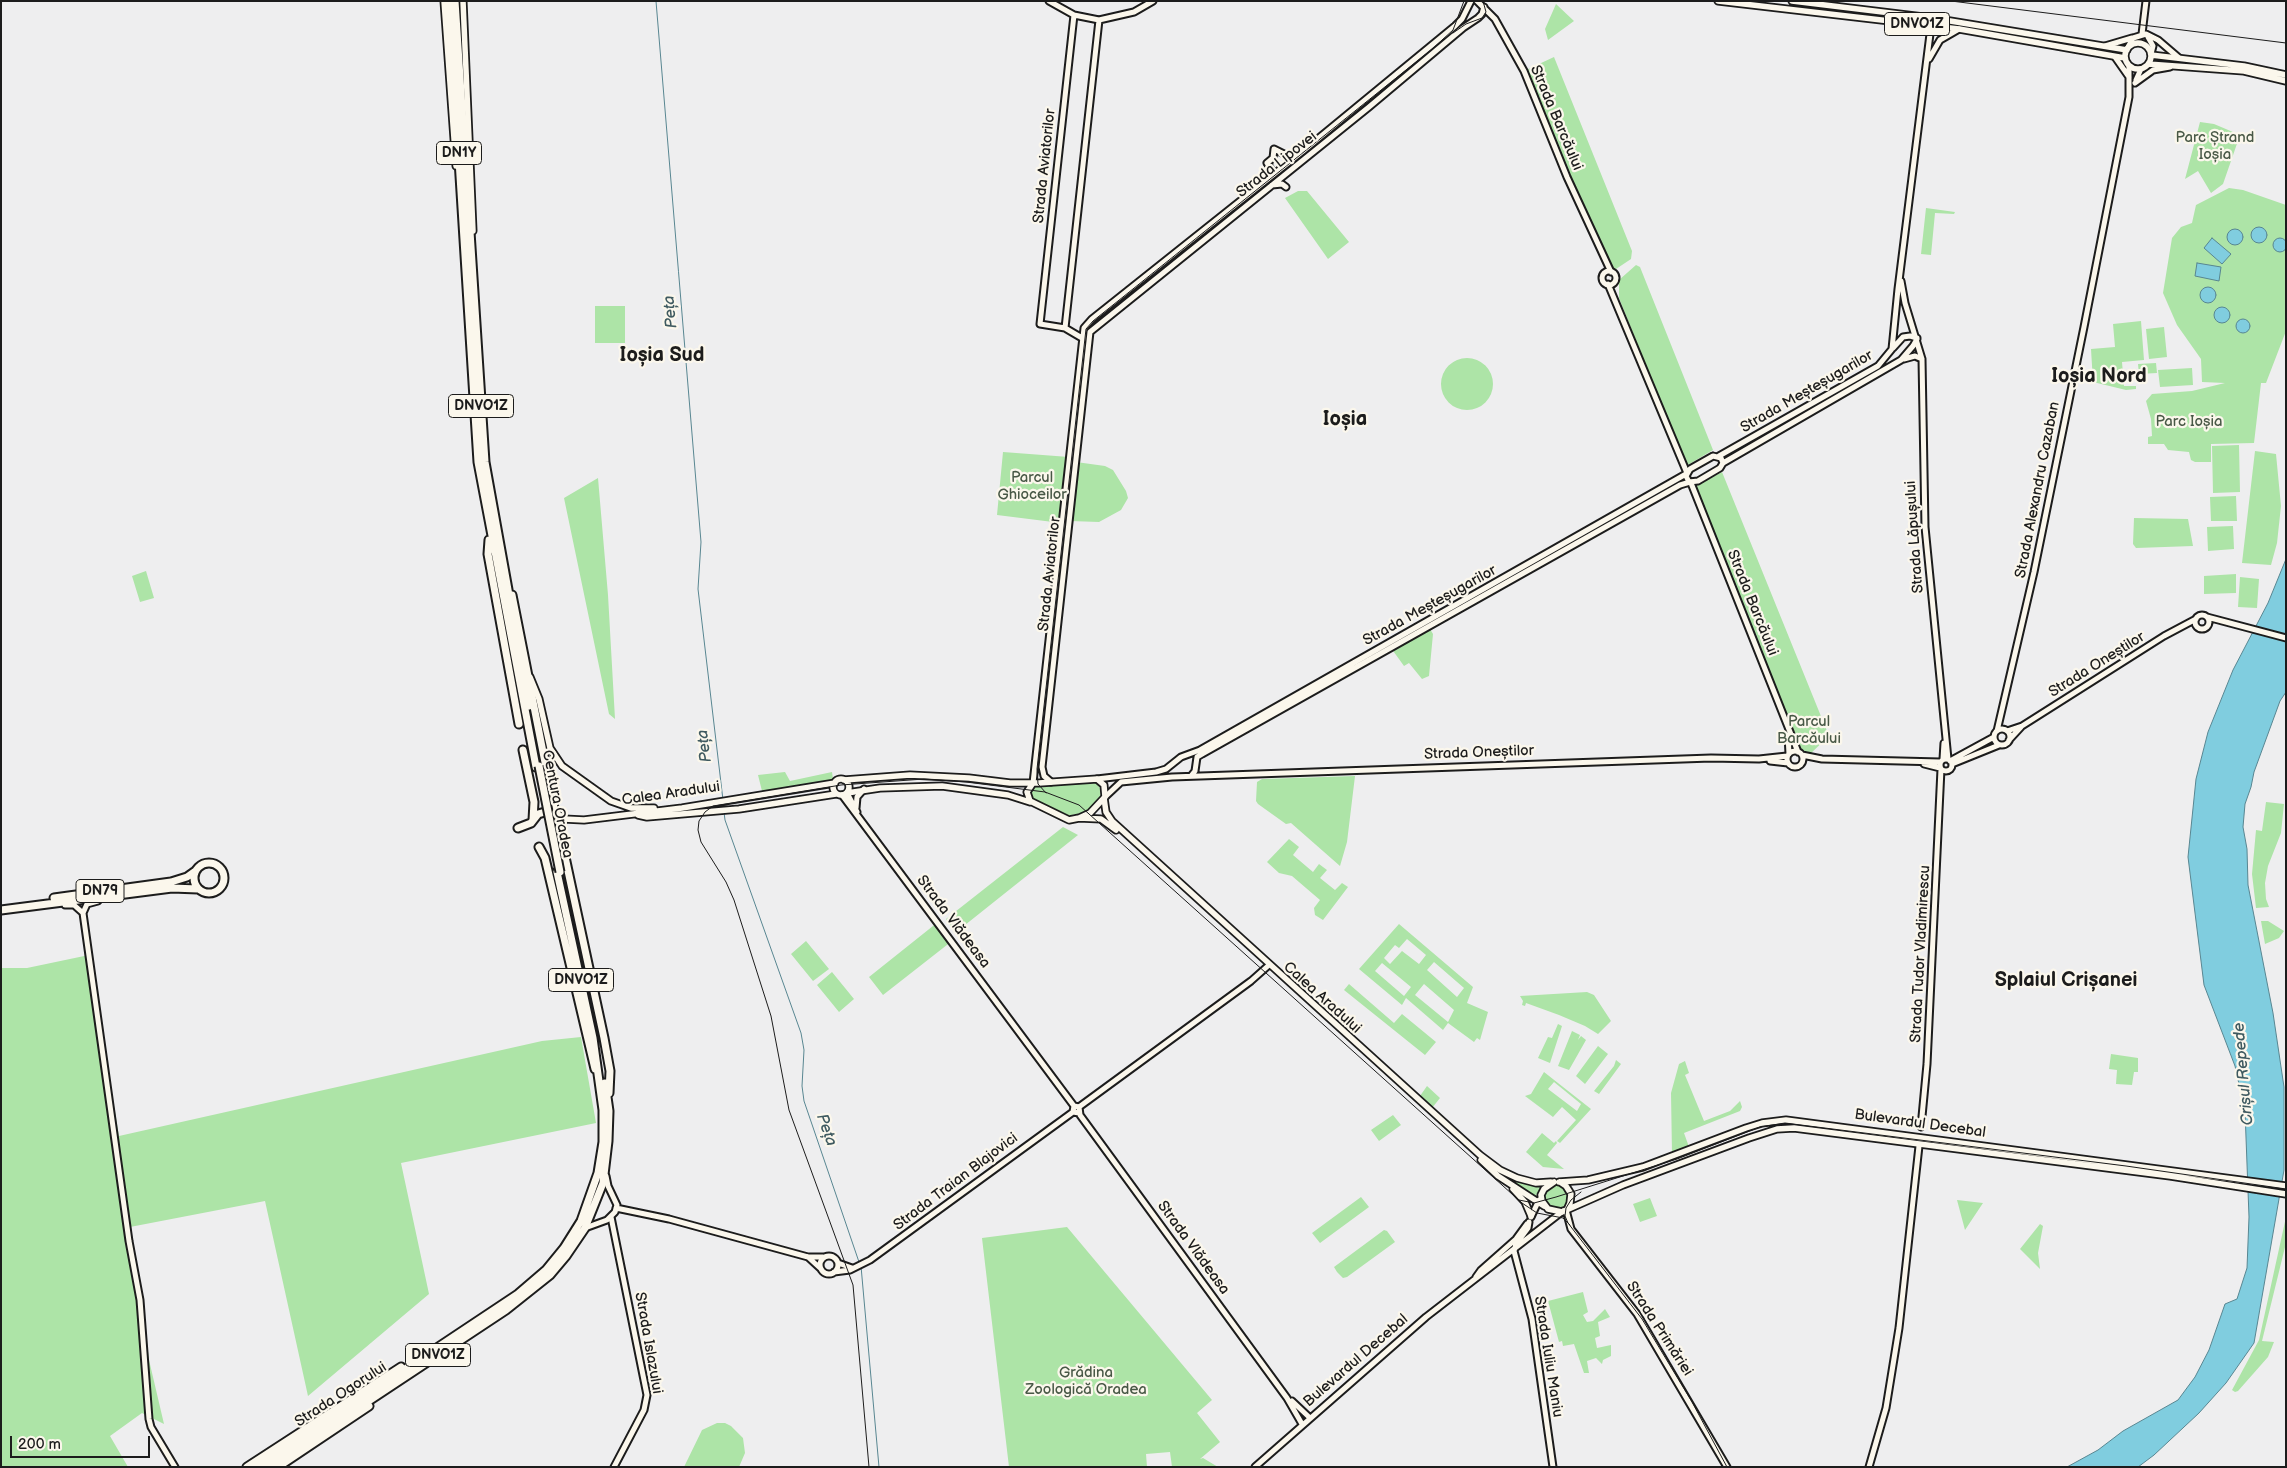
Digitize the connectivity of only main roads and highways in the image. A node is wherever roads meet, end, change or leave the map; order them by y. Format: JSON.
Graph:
{"nodes":[{"id":1,"x":444,"y":1,"type":"edge"},
{"id":2,"x":449,"y":1,"type":"edge"},
{"id":3,"x":456,"y":1,"type":"edge"},
{"id":4,"x":463,"y":1,"type":"edge"},
{"id":5,"x":1718,"y":1,"type":"edge"},
{"id":6,"x":1792,"y":1,"type":"edge"},
{"id":7,"x":2127,"y":49,"type":"junction"},
{"id":8,"x":2151,"y":54,"type":"junction"},
{"id":9,"x":2125,"y":58,"type":"junction"},
{"id":10,"x":2148,"y":64,"type":"junction"},
{"id":11,"x":2286,"y":75,"type":"edge"},
{"id":12,"x":2286,"y":81,"type":"edge"},
{"id":13,"x":471,"y":251,"type":"junction"},
{"id":14,"x":468,"y":304,"type":"junction"},
{"id":15,"x":489,"y":525,"type":"junction"},
{"id":16,"x":501,"y":559,"type":"junction"},
{"id":17,"x":530,"y":676,"type":"junction"},
{"id":18,"x":519,"y":724,"type":"dead end"},
{"id":19,"x":523,"y":750,"type":"dead end"},
{"id":20,"x":538,"y":766,"type":"junction"},
{"id":21,"x":844,"y":780,"type":"junction"},
{"id":22,"x":834,"y":783,"type":"junction"},
{"id":23,"x":1033,"y":783,"type":"junction"},
{"id":24,"x":843,"y":794,"type":"junction"},
{"id":25,"x":1105,"y":797,"type":"junction"},
{"id":26,"x":1031,"y":802,"type":"junction"},
{"id":27,"x":671,"y":809,"type":"junction"},
{"id":28,"x":555,"y":813,"type":"junction"},
{"id":29,"x":632,"y":814,"type":"junction"},
{"id":30,"x":1079,"y":818,"type":"junction"},
{"id":31,"x":564,"y":819,"type":"joint"},
{"id":32,"x":533,"y":820,"type":"junction"},
{"id":33,"x":518,"y":828,"type":"dead end"},
{"id":34,"x":562,"y":843,"type":"dead end"},
{"id":35,"x":539,"y":847,"type":"dead end"},
{"id":36,"x":194,"y":872,"type":"junction"},
{"id":37,"x":558,"y":872,"type":"junction"},
{"id":38,"x":198,"y":889,"type":"junction"},
{"id":39,"x":1,"y":905,"type":"edge"},
{"id":40,"x":1,"y":910,"type":"edge"},
{"id":41,"x":1268,"y":966,"type":"junction"},
{"id":42,"x":601,"y":1087,"type":"junction"},
{"id":43,"x":608,"y":1100,"type":"junction"},
{"id":44,"x":1498,"y":1176,"type":"junction"},
{"id":45,"x":2220,"y":1180,"type":"junction"},
{"id":46,"x":1557,"y":1182,"type":"junction"},
{"id":47,"x":2286,"y":1186,"type":"edge"},
{"id":48,"x":2286,"y":1194,"type":"edge"},
{"id":49,"x":1545,"y":1207,"type":"junction"},
{"id":50,"x":1565,"y":1210,"type":"junction"},
{"id":51,"x":1530,"y":1219,"type":"road end"},
{"id":52,"x":440,"y":1350,"type":"junction"},
{"id":53,"x":248,"y":1467,"type":"edge"},
{"id":54,"x":258,"y":1467,"type":"edge"},
{"id":55,"x":269,"y":1467,"type":"edge"},
{"id":56,"x":278,"y":1467,"type":"edge"}],
"edges":[{"from":1,"to":14,"type":"main road","number":"DNVO1Z"},
{"from":2,"to":14,"type":"highway","number":"DN1Y"},
{"from":3,"to":13,"type":"highway","number":"DN1Y"},
{"from":4,"to":13,"type":"main road","number":"DNVO1Z"},
{"from":5,"to":9,"type":"main road","number":"DNVO1Z"},
{"from":6,"to":7,"type":"main road","number":"DNVO1Z"},
{"from":7,"to":8,"type":"main road","number":"DNVO1Z"},
{"from":7,"to":9,"type":"main road"},
{"from":8,"to":10,"type":"main road"},
{"from":8,"to":11,"type":"main road","number":"DNVO1Z"},
{"from":9,"to":10,"type":"main road"},
{"from":10,"to":12,"type":"main road"},
{"from":13,"to":16,"type":"highway","number":"DNVO1Z"},
{"from":14,"to":15,"type":"highway","number":"DNVO1Z"},
{"from":15,"to":18,"type":"highway"},
{"from":15,"to":20,"type":"highway","name":"Centura Oradea","number":"DNVO1Z"},
{"from":16,"to":17,"type":"highway"},
{"from":16,"to":20,"type":"highway","name":"Centura Oradea","number":"DNVO1Z"},
{"from":17,"to":27,"type":"main road"},
{"from":17,"to":28,"type":"highway"},
{"from":19,"to":32,"type":"highway"},
{"from":20,"to":37,"type":"highway","name":"Centura Oradea","number":"DNVO1Z","bridge":true},
{"from":21,"to":22,"type":"main road","name":"Calea Aradului"},
{"from":21,"to":23,"type":"main road","name":"Calea Aradului"},
{"from":21,"to":24,"type":"main road"},
{"from":22,"to":24,"type":"main road"},
{"from":22,"to":27,"type":"main road","name":"Calea Aradului"},
{"from":23,"to":25,"type":"main road","name":"Calea Aradului"},
{"from":23,"to":26,"type":"main road"},
{"from":24,"to":26,"type":"main road","name":"Calea Aradului"},
{"from":24,"to":29,"type":"main road","name":"Calea Aradului"},
{"from":25,"to":30,"type":"main road"},
{"from":25,"to":41,"type":"main road","name":"Calea Aradului"},
{"from":26,"to":30,"type":"main road","name":"Calea Aradului"},
{"from":27,"to":29,"type":"main road","name":"Calea Aradului"},
{"from":28,"to":31,"type":"highway","name":"Calea Aradului"},
{"from":28,"to":32,"type":"highway"},
{"from":29,"to":31,"type":"main road","name":"Calea Aradului"},
{"from":30,"to":41,"type":"main road","name":"Calea Aradului"},
{"from":32,"to":33,"type":"highway"},
{"from":34,"to":43,"type":"highway"},
{"from":35,"to":42,"type":"highway"},
{"from":36,"to":38,"type":"highway"},
{"from":36,"to":38,"type":"highway","number":"DN79"},
{"from":36,"to":39,"type":"highway","number":"DN79"},
{"from":37,"to":42,"type":"highway","name":"Centura Oradea","number":"DNVO1Z"},
{"from":37,"to":43,"type":"highway","name":"Centura Oradea","number":"DNVO1Z"},
{"from":38,"to":40,"type":"highway","number":"DN79"},
{"from":41,"to":44,"type":"main road","name":"Calea Aradului"},
{"from":41,"to":46,"type":"main road","name":"Calea Aradului"},
{"from":42,"to":52,"type":"highway","name":"Strada Ogorului","number":"DNVO1Z"},
{"from":43,"to":52,"type":"highway","name":"Strada Ogorului","number":"DNVO1Z"},
{"from":44,"to":49,"type":"main road","name":"Calea Aradului"},
{"from":44,"to":51,"type":"main road"},
{"from":45,"to":46,"type":"main road","name":"Bulevardul Decebal"},
{"from":45,"to":47,"type":"main road","name":"Bulevardul Decebal"},
{"from":45,"to":48,"type":"main road","name":"Bulevardul Decebal"},
{"from":45,"to":50,"type":"main road","name":"Bulevardul Decebal"},
{"from":46,"to":49,"type":"main road"},
{"from":46,"to":50,"type":"main road"},
{"from":49,"to":50,"type":"main road"},
{"from":52,"to":53,"type":"highway"},
{"from":52,"to":54,"type":"highway","name":"Strada Ogorului","number":"DNVO1Z"},
{"from":52,"to":55,"type":"highway","name":"Strada Ogorului","number":"DNVO1Z"},
{"from":52,"to":56,"type":"highway"}]}
